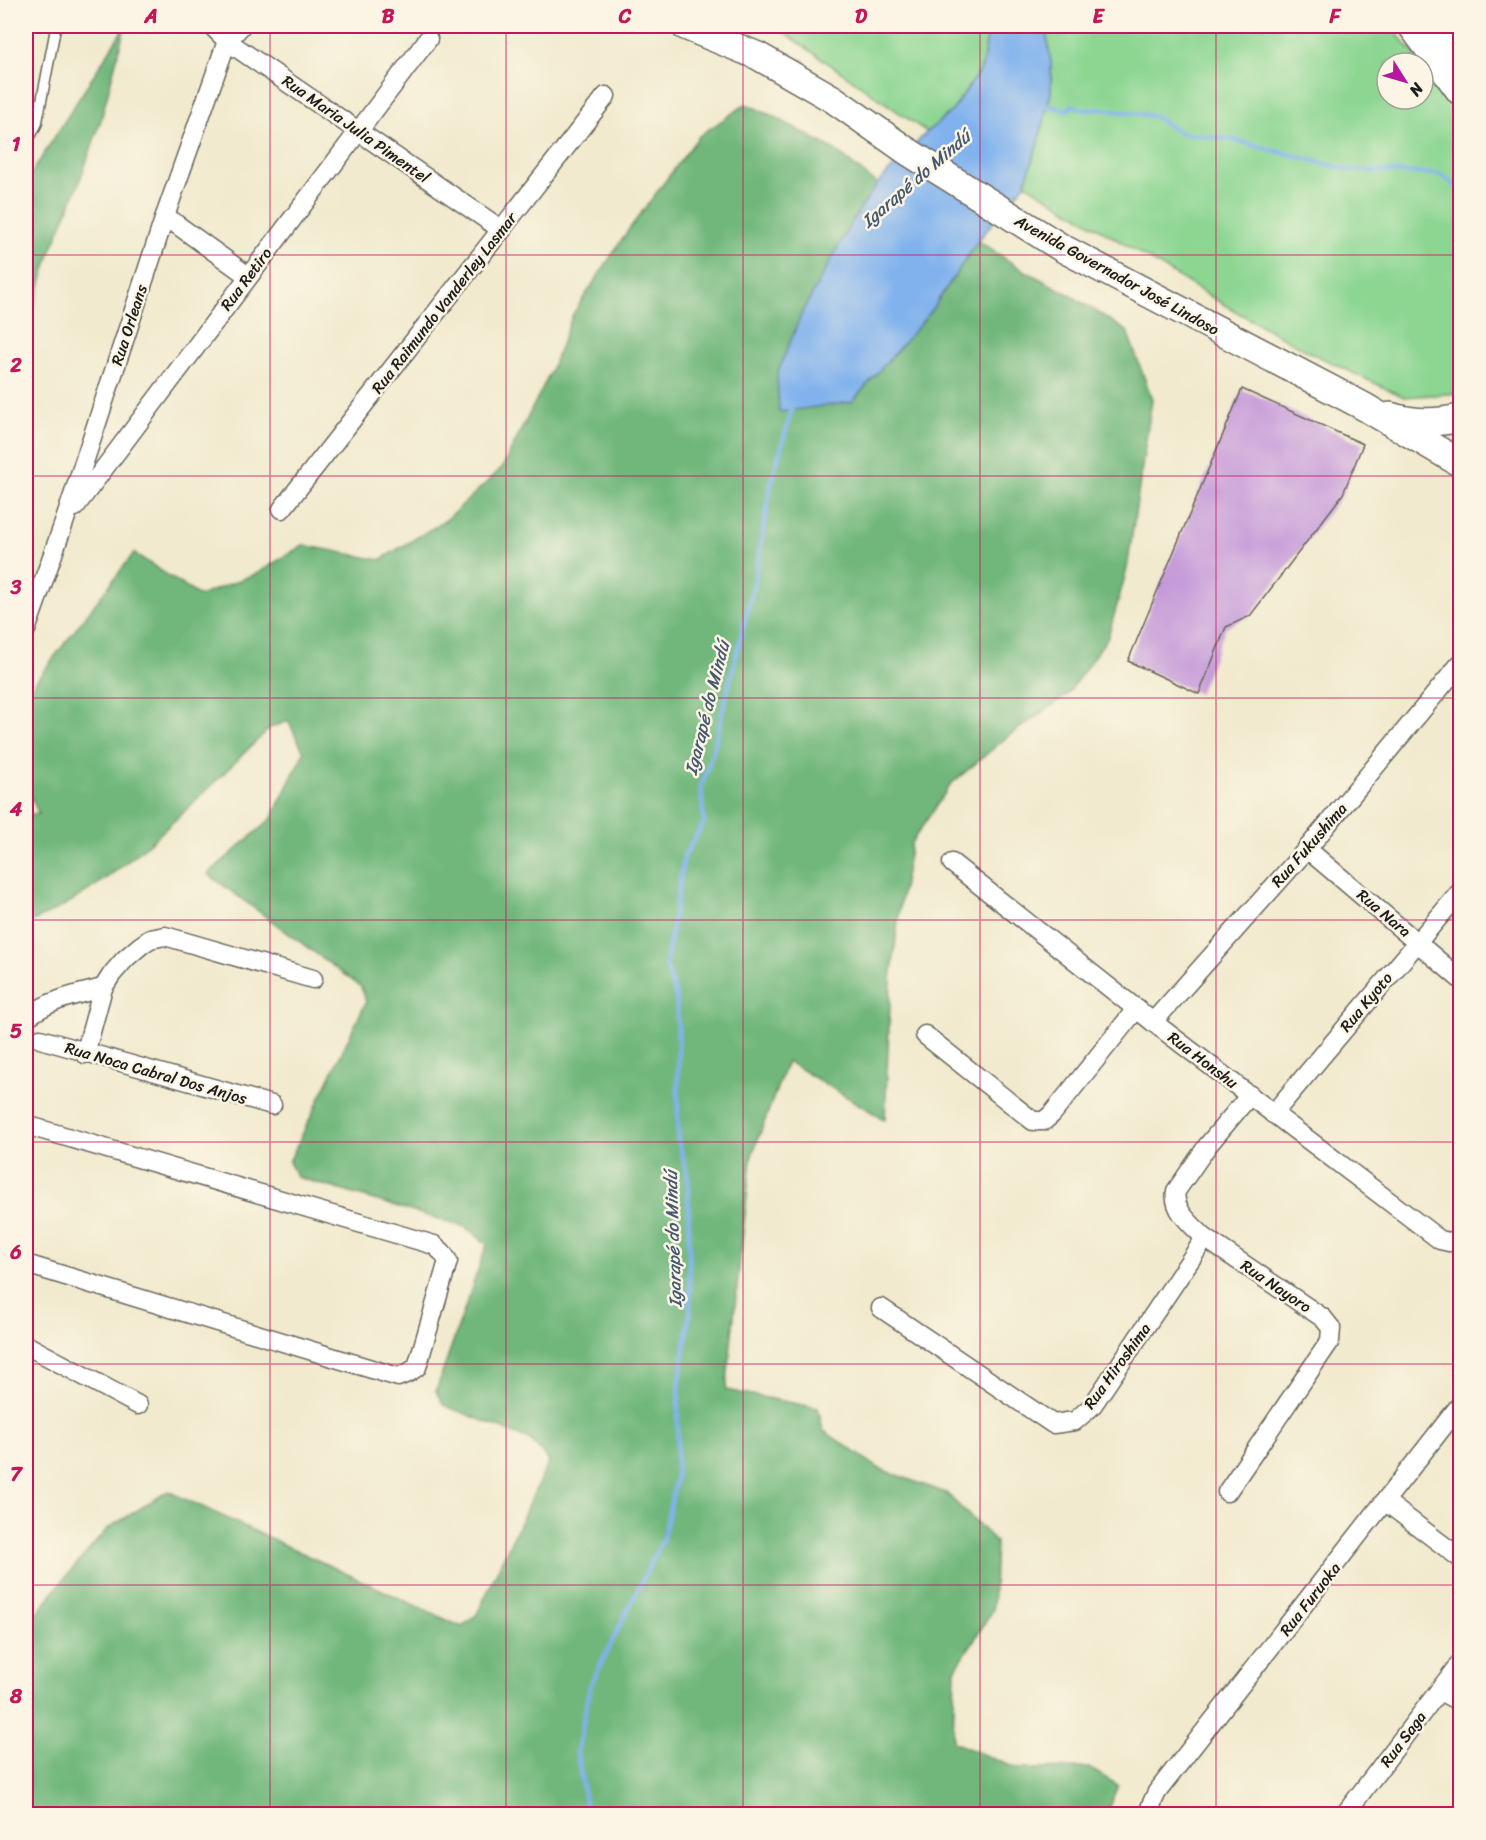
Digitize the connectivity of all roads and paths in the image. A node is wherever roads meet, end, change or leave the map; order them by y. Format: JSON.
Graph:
{"nodes":[{"id":1,"x":56,"y":26,"type":"edge"},
{"id":2,"x":212,"y":26,"type":"edge"},
{"id":3,"x":241,"y":26,"type":"edge"},
{"id":4,"x":685,"y":26,"type":"edge"},
{"id":5,"x":1412,"y":26,"type":"edge"},
{"id":6,"x":1436,"y":26,"type":"edge"},
{"id":7,"x":428,"y":39,"type":"dead end"},
{"id":8,"x":227,"y":41,"type":"junction"},
{"id":9,"x":1461,"y":56,"type":"edge"},
{"id":10,"x":1461,"y":91,"type":"edge"},
{"id":11,"x":606,"y":96,"type":"dead end"},
{"id":12,"x":358,"y":130,"type":"junction"},
{"id":13,"x":26,"y":145,"type":"edge"},
{"id":14,"x":165,"y":216,"type":"junction"},
{"id":15,"x":502,"y":230,"type":"junction"},
{"id":16,"x":248,"y":276,"type":"junction"},
{"id":17,"x":1363,"y":406,"type":"junction"},
{"id":18,"x":1461,"y":418,"type":"edge"},
{"id":19,"x":1461,"y":463,"type":"edge"},
{"id":20,"x":282,"y":509,"type":"dead end"},
{"id":21,"x":65,"y":520,"type":"junction"},
{"id":22,"x":26,"y":630,"type":"edge"},
{"id":23,"x":1461,"y":664,"type":"edge"},
{"id":24,"x":1306,"y":849,"type":"junction"},
{"id":25,"x":952,"y":864,"type":"dead end"},
{"id":26,"x":1461,"y":892,"type":"edge"},
{"id":27,"x":1418,"y":941,"type":"junction"},
{"id":28,"x":313,"y":979,"type":"dead end"},
{"id":29,"x":1461,"y":979,"type":"edge"},
{"id":30,"x":103,"y":988,"type":"junction"},
{"id":31,"x":1137,"y":1008,"type":"junction"},
{"id":32,"x":26,"y":1018,"type":"edge"},
{"id":33,"x":1153,"y":1022,"type":"junction"},
{"id":34,"x":925,"y":1035,"type":"dead end"},
{"id":35,"x":40,"y":1040,"type":"dead end"},
{"id":36,"x":85,"y":1054,"type":"junction"},
{"id":37,"x":1250,"y":1095,"type":"junction"},
{"id":38,"x":272,"y":1105,"type":"dead end"},
{"id":39,"x":1273,"y":1113,"type":"junction"},
{"id":40,"x":26,"y":1125,"type":"edge"},
{"id":41,"x":1205,"y":1238,"type":"junction"},
{"id":42,"x":1461,"y":1239,"type":"edge"},
{"id":43,"x":26,"y":1264,"type":"edge"},
{"id":44,"x":881,"y":1308,"type":"dead end"},
{"id":45,"x":26,"y":1345,"type":"edge"},
{"id":46,"x":138,"y":1405,"type":"dead end"},
{"id":47,"x":1461,"y":1405,"type":"edge"},
{"id":48,"x":1227,"y":1492,"type":"dead end"},
{"id":49,"x":1386,"y":1502,"type":"junction"},
{"id":50,"x":1461,"y":1558,"type":"edge"},
{"id":51,"x":1461,"y":1663,"type":"edge"},
{"id":52,"x":1440,"y":1691,"type":"junction"},
{"id":53,"x":1461,"y":1702,"type":"edge"},
{"id":54,"x":1153,"y":1815,"type":"edge"},
{"id":55,"x":1345,"y":1815,"type":"edge"}],
"edges":[{"from":1,"to":13,"type":"lane"},
{"from":2,"to":8,"type":"street","name":"Rua Maria Julia Pimentel"},
{"from":3,"to":8,"type":"street","name":"Rua Orleans"},
{"from":4,"to":17,"type":"main road","name":"Avenida Governador José Lindoso"},
{"from":5,"to":10,"type":"main road"},
{"from":6,"to":9,"type":"main road"},
{"from":7,"to":12,"type":"street","name":"Rua Retiro"},
{"from":8,"to":12,"type":"street","name":"Rua Maria Julia Pimentel"},
{"from":8,"to":14,"type":"street","name":"Rua Orleans"},
{"from":11,"to":15,"type":"street","name":"Rua Raimundo Vanderley Lasmar"},
{"from":12,"to":15,"type":"street","name":"Rua Maria Julia Pimentel"},
{"from":12,"to":16,"type":"street","name":"Rua Retiro"},
{"from":14,"to":16,"type":"street"},
{"from":14,"to":21,"type":"street","name":"Rua Orleans"},
{"from":15,"to":20,"type":"street","name":"Rua Raimundo Vanderley Lasmar"},
{"from":16,"to":21,"type":"street","name":"Rua Retiro"},
{"from":17,"to":18,"type":"main road"},
{"from":17,"to":19,"type":"main road","name":"Avenida Governador José Lindoso"},
{"from":21,"to":22,"type":"street","name":"Rua Orleans"},
{"from":23,"to":24,"type":"street","name":"Rua Fukushima"},
{"from":24,"to":27,"type":"street","name":"Rua Nara"},
{"from":24,"to":33,"type":"street","name":"Rua Fukushima"},
{"from":25,"to":31,"type":"street","name":"Rua Honshu"},
{"from":26,"to":27,"type":"street","name":"Rua Kyoto"},
{"from":27,"to":29,"type":"street","name":"Rua Nara"},
{"from":27,"to":39,"type":"street","name":"Rua Kyoto"},
{"from":28,"to":30,"type":"street"},
{"from":30,"to":32,"type":"street"},
{"from":30,"to":36,"type":"street"},
{"from":31,"to":33,"type":"street","name":"Rua Honshu"},
{"from":31,"to":34,"type":"street"},
{"from":33,"to":37,"type":"street","name":"Rua Honshu"},
{"from":35,"to":36,"type":"street","name":"Rua Noca Cabral Dos Anjos"},
{"from":36,"to":38,"type":"street","name":"Rua Noca Cabral Dos Anjos"},
{"from":37,"to":39,"type":"street","name":"Rua Honshu"},
{"from":37,"to":41,"type":"street","name":"Rua Nayoro"},
{"from":39,"to":42,"type":"street","name":"Rua Honshu"},
{"from":40,"to":43,"type":"street"},
{"from":41,"to":44,"type":"street","name":"Rua Hiroshima"},
{"from":41,"to":48,"type":"street","name":"Rua Nayoro"},
{"from":45,"to":46,"type":"street"},
{"from":47,"to":49,"type":"street","name":"Rua Furuoka"},
{"from":49,"to":50,"type":"street"},
{"from":49,"to":54,"type":"street","name":"Rua Furuoka"},
{"from":51,"to":52,"type":"street","name":"Rua Saga"},
{"from":52,"to":53,"type":"street"},
{"from":52,"to":55,"type":"street","name":"Rua Saga"}]}
